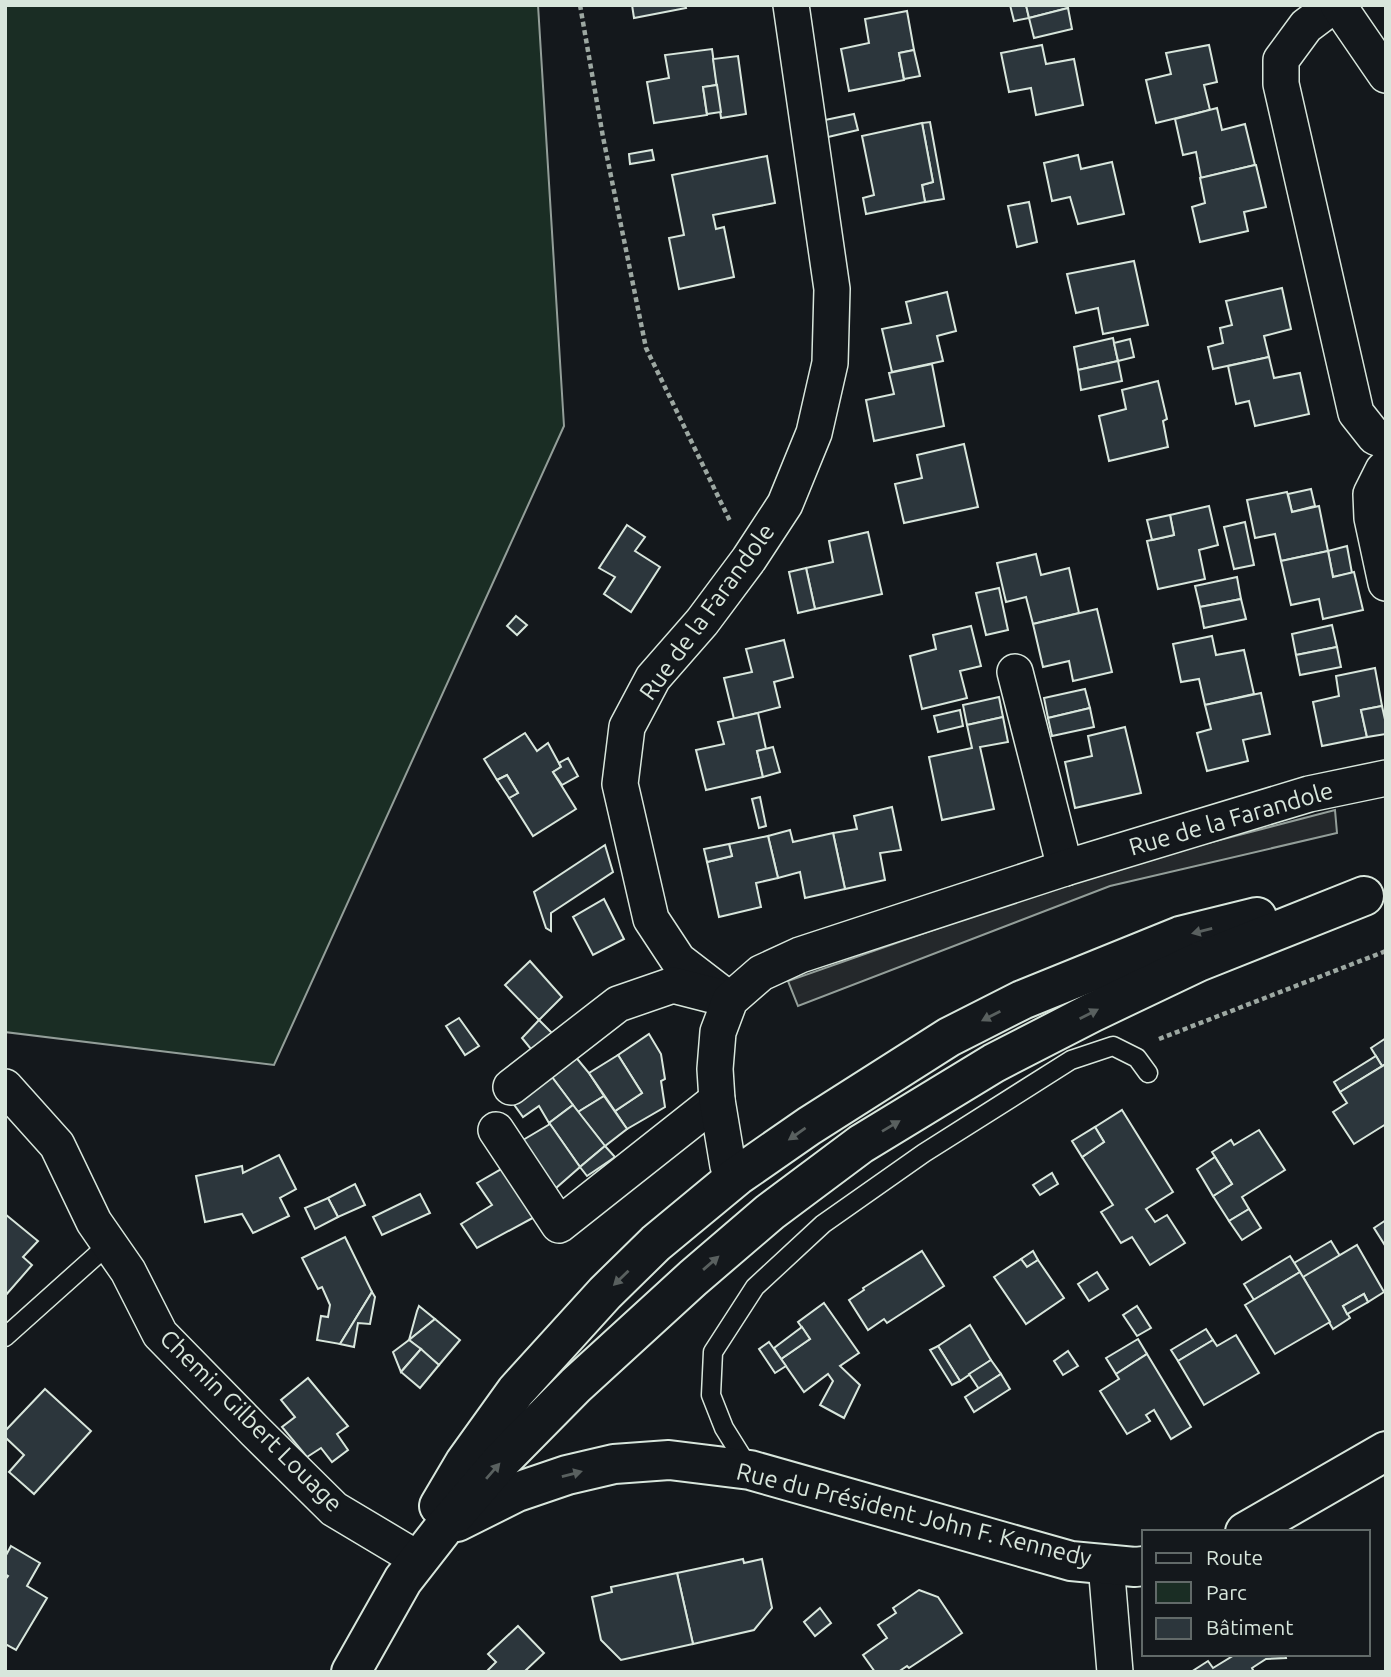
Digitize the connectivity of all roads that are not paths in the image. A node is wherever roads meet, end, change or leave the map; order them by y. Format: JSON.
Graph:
{"nodes":[{"id":1,"x":791,"y":5,"type":"edge"},
{"id":2,"x":1336,"y":5,"type":"edge"},
{"id":3,"x":1386,"y":75,"type":"edge"},
{"id":4,"x":1386,"y":441,"type":"edge"},
{"id":5,"x":1386,"y":467,"type":"edge"},
{"id":6,"x":1386,"y":583,"type":"edge"},
{"id":7,"x":1015,"y":672,"type":"dead end"},
{"id":8,"x":1386,"y":778,"type":"edge"},
{"id":9,"x":1065,"y":868,"type":"junction"},
{"id":10,"x":1375,"y":894,"type":"edge"},
{"id":11,"x":730,"y":999,"type":"junction"},
{"id":12,"x":1148,"y":1073,"type":"dead end"},
{"id":13,"x":5,"y":1087,"type":"edge"},
{"id":14,"x":511,"y":1087,"type":"dead end"},
{"id":15,"x":717,"y":1100,"type":"junction"},
{"id":16,"x":496,"y":1130,"type":"dead end"},
{"id":17,"x":737,"y":1176,"type":"junction"},
{"id":18,"x":109,"y":1244,"type":"junction"},
{"id":19,"x":5,"y":1337,"type":"edge"},
{"id":20,"x":1386,"y":1451,"type":"edge"},
{"id":21,"x":750,"y":1470,"type":"junction"},
{"id":22,"x":442,"y":1530,"type":"junction"},
{"id":23,"x":1248,"y":1530,"type":"edge"},
{"id":24,"x":1106,"y":1564,"type":"junction"},
{"id":25,"x":1142,"y":1566,"type":"edge"},
{"id":26,"x":407,"y":1568,"type":"junction"},
{"id":27,"x":351,"y":1672,"type":"edge"},
{"id":28,"x":1115,"y":1672,"type":"edge"}],
"edges":[{"from":1,"to":11,"type":"street","name":"Rue de la Farandole"},
{"from":2,"to":3,"type":"street"},
{"from":2,"to":4,"type":"street"},
{"from":5,"to":6,"type":"street"},
{"from":7,"to":9,"type":"street"},
{"from":8,"to":9,"type":"street","name":"Rue de la Farandole"},
{"from":9,"to":11,"type":"street","name":"Rue de la Farandole"},
{"from":10,"to":17,"type":"main road","one_way":true},
{"from":22,"to":10,"type":"main road","one_way":true},
{"from":11,"to":14,"type":"street"},
{"from":11,"to":15,"type":"street"},
{"from":12,"to":21,"type":"lane"},
{"from":13,"to":18,"type":"street","name":"Chemin Gilbert Louage"},
{"from":15,"to":16,"type":"street"},
{"from":15,"to":17,"type":"street"},
{"from":17,"to":26,"type":"main road","one_way":true},
{"from":18,"to":19,"type":"lane"},
{"from":18,"to":26,"type":"street","name":"Chemin Gilbert Louage"},
{"from":20,"to":23,"type":"main road"},
{"from":22,"to":21,"type":"main road","name":"Rue du Président John F. Kennedy","one_way":true},
{"from":21,"to":24,"type":"main road","name":"Rue du Président John F. Kennedy"},
{"from":22,"to":26,"type":"main road"},
{"from":24,"to":25,"type":"main road","name":"Rue du Président John F. Kennedy"},
{"from":24,"to":28,"type":"street"},
{"from":26,"to":27,"type":"main road"}]}
